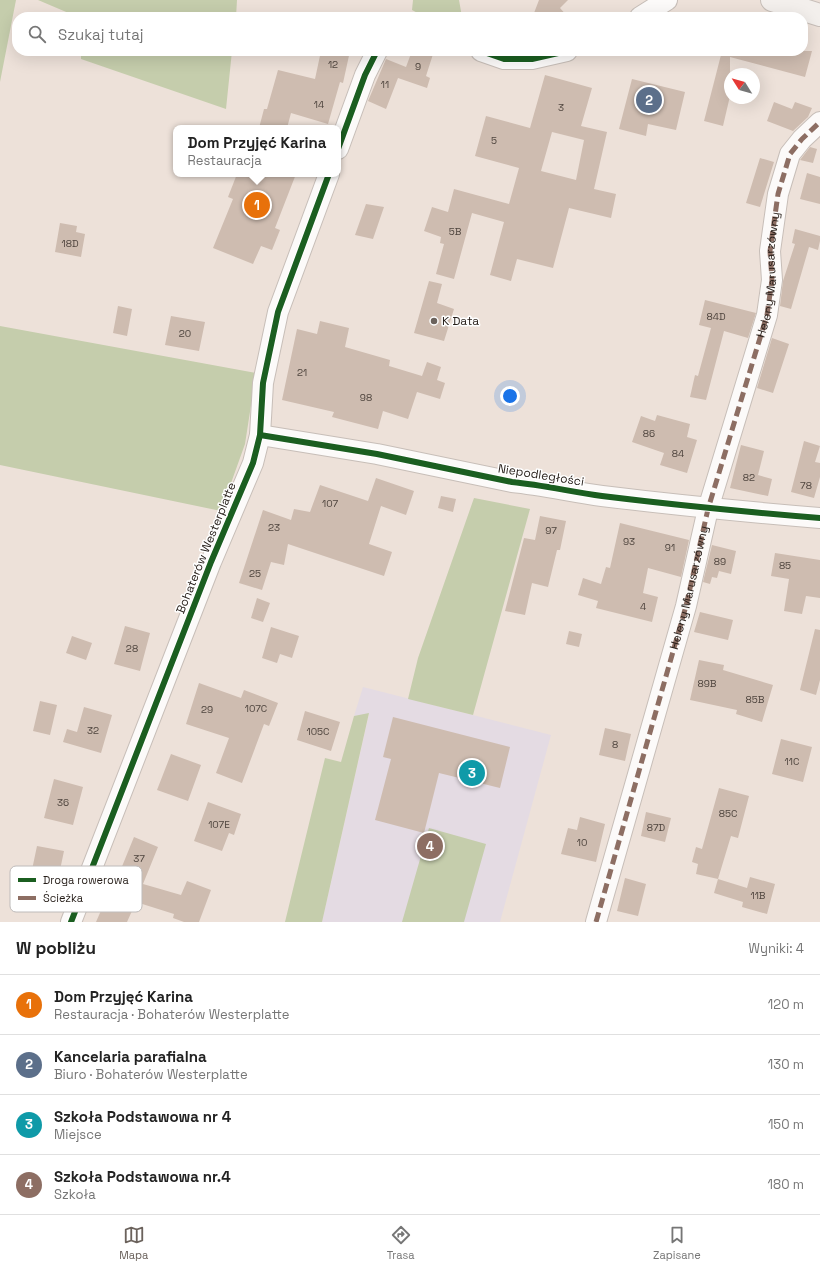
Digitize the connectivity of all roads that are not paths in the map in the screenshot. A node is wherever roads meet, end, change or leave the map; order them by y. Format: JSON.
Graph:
{"nodes":[{"id":1,"x":667,"y":0,"type":"edge"},
{"id":2,"x":772,"y":0,"type":"edge"},
{"id":3,"x":648,"y":12,"type":"edge"},
{"id":4,"x":820,"y":15,"type":"edge"},
{"id":5,"x":374,"y":56,"type":"edge"},
{"id":6,"x":495,"y":56,"type":"edge"},
{"id":7,"x":545,"y":56,"type":"edge"},
{"id":8,"x":820,"y":122,"type":"edge"},
{"id":9,"x":341,"y":141,"type":"edge"},
{"id":10,"x":328,"y":177,"type":"edge"},
{"id":11,"x":260,"y":435,"type":"junction"},
{"id":12,"x":708,"y":509,"type":"junction"},
{"id":13,"x":820,"y":518,"type":"edge"},
{"id":14,"x":93,"y":866,"type":"edge"},
{"id":15,"x":75,"y":912,"type":"edge"},
{"id":16,"x":71,"y":922,"type":"edge"},
{"id":17,"x":596,"y":922,"type":"edge"}],
"edges":[{"from":1,"to":3,"type":"street"},
{"from":2,"to":4,"type":"main road"},
{"from":5,"to":9,"type":"street"},
{"from":6,"to":7,"type":"street"},
{"from":8,"to":12,"type":"street","name":"Heleny Marusarzówny"},
{"from":10,"to":11,"type":"street","name":"Bohaterów Westerplatte"},
{"from":11,"to":12,"type":"street","name":"Niepodległości"},
{"from":11,"to":14,"type":"street","name":"Bohaterów Westerplatte"},
{"from":12,"to":13,"type":"street","name":"Niepodległości"},
{"from":12,"to":17,"type":"street","name":"Heleny Marusarzówny"},
{"from":15,"to":16,"type":"street","name":"Bohaterów Westerplatte"}]}
